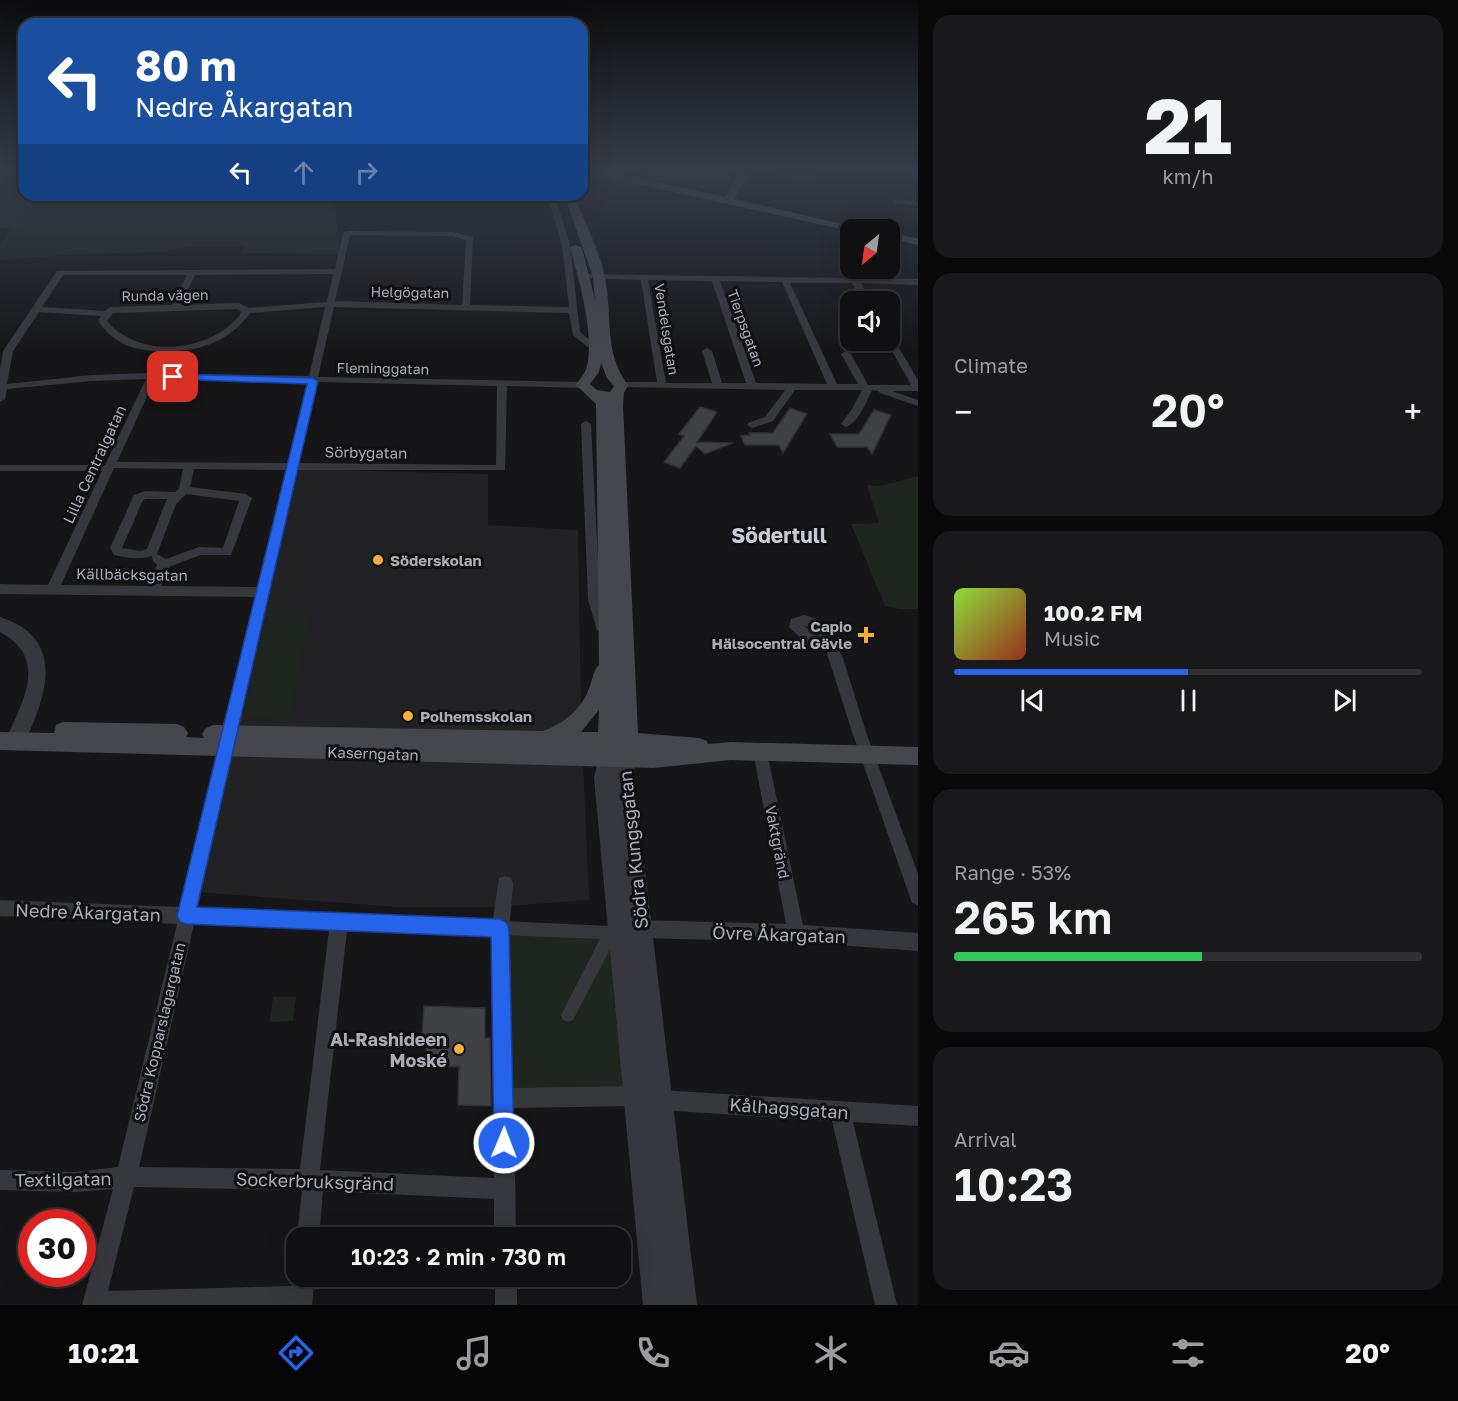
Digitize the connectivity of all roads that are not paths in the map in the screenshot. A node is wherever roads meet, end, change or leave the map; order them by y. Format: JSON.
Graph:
{"nodes":[{"id":1,"x":563,"y":232,"type":"edge"},
{"id":2,"x":571,"y":232,"type":"edge"},
{"id":3,"x":582,"y":232,"type":"edge"},
{"id":4,"x":900,"y":238,"type":"edge"},
{"id":5,"x":918,"y":242,"type":"edge"},
{"id":6,"x":339,"y":271,"type":"junction"},
{"id":7,"x":192,"y":272,"type":"junction"},
{"id":8,"x":584,"y":276,"type":"junction"},
{"id":9,"x":599,"y":277,"type":"junction"},
{"id":10,"x":648,"y":277,"type":"junction"},
{"id":11,"x":717,"y":279,"type":"junction"},
{"id":12,"x":789,"y":280,"type":"junction"},
{"id":13,"x":858,"y":281,"type":"junction"},
{"id":14,"x":918,"y":282,"type":"edge"},
{"id":15,"x":860,"y":291,"type":"edge"},
{"id":16,"x":331,"y":304,"type":"junction"},
{"id":17,"x":466,"y":306,"type":"junction"},
{"id":18,"x":175,"y":308,"type":"junction"},
{"id":19,"x":36,"y":309,"type":"junction"},
{"id":20,"x":573,"y":310,"type":"junction"},
{"id":21,"x":247,"y":311,"type":"junction"},
{"id":22,"x":105,"y":314,"type":"junction"},
{"id":23,"x":593,"y":347,"type":"junction"},
{"id":24,"x":162,"y":350,"type":"junction"},
{"id":25,"x":707,"y":351,"type":"dead end"},
{"id":26,"x":896,"y":351,"type":"edge"},
{"id":27,"x":846,"y":354,"type":"dead end"},
{"id":28,"x":152,"y":376,"type":"junction"},
{"id":29,"x":313,"y":381,"type":"junction"},
{"id":30,"x":502,"y":384,"type":"junction"},
{"id":31,"x":590,"y":385,"type":"junction"},
{"id":32,"x":617,"y":385,"type":"junction"},
{"id":33,"x":663,"y":386,"type":"junction"},
{"id":34,"x":718,"y":386,"type":"junction"},
{"id":35,"x":2,"y":387,"type":"junction"},
{"id":36,"x":752,"y":387,"type":"junction"},
{"id":37,"x":792,"y":387,"type":"junction"},
{"id":38,"x":832,"y":387,"type":"junction"},
{"id":39,"x":870,"y":388,"type":"junction"},
{"id":40,"x":918,"y":388,"type":"edge"},
{"id":41,"x":0,"y":399,"type":"edge"},
{"id":42,"x":918,"y":403,"type":"edge"},
{"id":43,"x":586,"y":424,"type":"dead end"},
{"id":44,"x":846,"y":424,"type":"dead end"},
{"id":45,"x":752,"y":425,"type":"dead end"},
{"id":46,"x":110,"y":466,"type":"junction"},
{"id":47,"x":189,"y":466,"type":"junction"},
{"id":48,"x":292,"y":466,"type":"junction"},
{"id":49,"x":0,"y":468,"type":"edge"},
{"id":50,"x":180,"y":493,"type":"junction"},
{"id":51,"x":152,"y":552,"type":"junction"},
{"id":52,"x":164,"y":564,"type":"junction"},
{"id":53,"x":0,"y":589,"type":"edge"},
{"id":54,"x":52,"y":590,"type":"junction"},
{"id":55,"x":153,"y":591,"type":"junction"},
{"id":56,"x":263,"y":592,"type":"junction"},
{"id":57,"x":0,"y":624,"type":"edge"},
{"id":58,"x":609,"y":644,"type":"junction"},
{"id":59,"x":830,"y":646,"type":"dead end"},
{"id":60,"x":9,"y":735,"type":"edge"},
{"id":61,"x":228,"y":741,"type":"junction"},
{"id":62,"x":531,"y":741,"type":"junction"},
{"id":63,"x":616,"y":750,"type":"junction"},
{"id":64,"x":760,"y":752,"type":"junction"},
{"id":65,"x":867,"y":755,"type":"junction"},
{"id":66,"x":918,"y":756,"type":"edge"},
{"id":67,"x":505,"y":884,"type":"dead end"},
{"id":68,"x":918,"y":897,"type":"edge"},
{"id":69,"x":0,"y":908,"type":"edge"},
{"id":70,"x":186,"y":916,"type":"junction"},
{"id":71,"x":339,"y":922,"type":"junction"},
{"id":72,"x":500,"y":928,"type":"junction"},
{"id":73,"x":641,"y":930,"type":"junction"},
{"id":74,"x":796,"y":933,"type":"junction"},
{"id":75,"x":918,"y":942,"type":"edge"},
{"id":76,"x":568,"y":1015,"type":"dead end"},
{"id":77,"x":504,"y":1098,"type":"junction"},
{"id":78,"x":648,"y":1098,"type":"junction"},
{"id":79,"x":840,"y":1111,"type":"junction"},
{"id":80,"x":918,"y":1116,"type":"edge"},
{"id":81,"x":126,"y":1177,"type":"junction"},
{"id":82,"x":0,"y":1180,"type":"edge"},
{"id":83,"x":311,"y":1180,"type":"junction"},
{"id":84,"x":504,"y":1189,"type":"junction"},
{"id":85,"x":309,"y":1227,"type":"edge"},
{"id":86,"x":505,"y":1227,"type":"edge"},
{"id":87,"x":506,"y":1287,"type":"edge"},
{"id":88,"x":303,"y":1293,"type":"edge"},
{"id":89,"x":93,"y":1304,"type":"edge"},
{"id":90,"x":506,"y":1305,"type":"edge"},
{"id":91,"x":658,"y":1305,"type":"edge"},
{"id":92,"x":682,"y":1305,"type":"edge"},
{"id":93,"x":886,"y":1305,"type":"edge"}],
"edges":[{"from":1,"to":20,"type":"street"},
{"from":2,"to":8,"type":"main road","name":"Södra Kungsgatan"},
{"from":3,"to":9,"type":"main road","name":"Södra Kungsgatan"},
{"from":4,"to":5,"type":"main road"},
{"from":6,"to":7,"type":"street"},
{"from":6,"to":16,"type":"street","name":"Södra Kopparslagargatan"},
{"from":6,"to":17,"type":"street","name":"Södra Kopparslagargatan"},
{"from":7,"to":18,"type":"street"},
{"from":7,"to":19,"type":"street"},
{"from":8,"to":9,"type":"street"},
{"from":8,"to":23,"type":"main road","name":"Södra Kungsgatan"},
{"from":9,"to":10,"type":"street"},
{"from":9,"to":32,"type":"main road","name":"Södra Kungsgatan"},
{"from":10,"to":11,"type":"street"},
{"from":10,"to":33,"type":"street","name":"Vendelsgatan"},
{"from":11,"to":12,"type":"street"},
{"from":11,"to":36,"type":"street","name":"Tierpsgatan"},
{"from":12,"to":13,"type":"street"},
{"from":12,"to":38,"type":"street"},
{"from":13,"to":14,"type":"street"},
{"from":13,"to":15,"type":"street"},
{"from":16,"to":17,"type":"street","name":"Helgögatan"},
{"from":16,"to":21,"type":"street","name":"Helgögatan"},
{"from":16,"to":29,"type":"street","name":"Södra Kopparslagargatan"},
{"from":17,"to":20,"type":"street","name":"Helgögatan"},
{"from":18,"to":21,"type":"street","name":"Runda vägen"},
{"from":18,"to":22,"type":"street","name":"Runda vägen"},
{"from":19,"to":22,"type":"street"},
{"from":19,"to":35,"type":"street"},
{"from":20,"to":23,"type":"street"},
{"from":21,"to":24,"type":"street","name":"Runda vägen"},
{"from":22,"to":24,"type":"street","name":"Runda vägen"},
{"from":23,"to":31,"type":"main road","name":"Södra Kungsgatan"},
{"from":24,"to":28,"type":"street","name":"Lilla Centralgatan"},
{"from":25,"to":34,"type":"street"},
{"from":26,"to":40,"type":"street"},
{"from":27,"to":39,"type":"street"},
{"from":28,"to":29,"type":"street","name":"Fleminggatan"},
{"from":28,"to":35,"type":"street","name":"Fleminggatan"},
{"from":28,"to":46,"type":"street","name":"Lilla Centralgatan"},
{"from":29,"to":30,"type":"street","name":"Fleminggatan"},
{"from":29,"to":48,"type":"street","name":"Södra Kopparslagargatan"},
{"from":30,"to":31,"type":"street","name":"Fleminggatan"},
{"from":30,"to":48,"type":"street","name":"Sörbygatan"},
{"from":31,"to":32,"type":"main road"},
{"from":31,"to":32,"type":"main road"},
{"from":31,"to":58,"type":"main road","name":"Södra Kungsgatan"},
{"from":32,"to":33,"type":"street"},
{"from":32,"to":63,"type":"main road","name":"Södra Kungsgatan"},
{"from":33,"to":34,"type":"street"},
{"from":34,"to":36,"type":"street"},
{"from":35,"to":41,"type":"street"},
{"from":36,"to":37,"type":"street"},
{"from":37,"to":38,"type":"street"},
{"from":37,"to":45,"type":"street"},
{"from":38,"to":39,"type":"street"},
{"from":39,"to":40,"type":"street"},
{"from":39,"to":42,"type":"street"},
{"from":39,"to":44,"type":"street"},
{"from":43,"to":58,"type":"street","name":"Södra Kungsgatan"},
{"from":46,"to":47,"type":"street","name":"Sörbygatan"},
{"from":46,"to":49,"type":"street","name":"Sörbygatan"},
{"from":46,"to":54,"type":"street","name":"Lilla Centralgatan"},
{"from":47,"to":48,"type":"street","name":"Sörbygatan"},
{"from":47,"to":50,"type":"street"},
{"from":48,"to":56,"type":"street","name":"Södra Kopparslagargatan"},
{"from":50,"to":51,"type":"street"},
{"from":50,"to":51,"type":"street"},
{"from":50,"to":52,"type":"street"},
{"from":51,"to":52,"type":"street"},
{"from":52,"to":55,"type":"street"},
{"from":53,"to":54,"type":"street","name":"Källbäcksgatan"},
{"from":54,"to":55,"type":"street","name":"Källbäcksgatan"},
{"from":55,"to":56,"type":"street","name":"Källbäcksgatan"},
{"from":56,"to":61,"type":"street","name":"Södra Kopparslagargatan"},
{"from":57,"to":60,"type":"street","name":"Kaserngatan"},
{"from":58,"to":62,"type":"main road"},
{"from":58,"to":63,"type":"main road","name":"Södra Kungsgatan"},
{"from":59,"to":65,"type":"street"},
{"from":60,"to":61,"type":"main road","name":"Kaserngatan"},
{"from":61,"to":62,"type":"main road","name":"Kaserngatan"},
{"from":61,"to":63,"type":"main road","name":"Kaserngatan"},
{"from":61,"to":70,"type":"street","name":"Södra Kopparslagargatan"},
{"from":62,"to":63,"type":"main road","name":"Kaserngatan"},
{"from":63,"to":64,"type":"main road","name":"Kaserngatan"},
{"from":63,"to":73,"type":"street","name":"Södra Kungsgatan"},
{"from":63,"to":78,"type":"street","name":"Södra Kungsgatan"},
{"from":64,"to":65,"type":"main road","name":"Kaserngatan"},
{"from":64,"to":74,"type":"street","name":"Vaktgränd"},
{"from":65,"to":66,"type":"main road","name":"Kaserngatan"},
{"from":65,"to":68,"type":"street"},
{"from":67,"to":72,"type":"street"},
{"from":69,"to":70,"type":"street","name":"Nedre Åkargatan"},
{"from":70,"to":71,"type":"street","name":"Nedre Åkargatan"},
{"from":70,"to":81,"type":"street","name":"Södra Kopparslagargatan"},
{"from":71,"to":72,"type":"street","name":"Nedre Åkargatan"},
{"from":71,"to":83,"type":"street"},
{"from":72,"to":76,"type":"street"},
{"from":72,"to":77,"type":"street"},
{"from":73,"to":74,"type":"street","name":"Övre Åkargatan"},
{"from":73,"to":78,"type":"street","name":"Södra Kungsgatan"},
{"from":74,"to":75,"type":"street","name":"Övre Åkargatan"},
{"from":77,"to":78,"type":"street","name":"Kålhagsgatan"},
{"from":77,"to":84,"type":"street"},
{"from":78,"to":79,"type":"street","name":"Kålhagsgatan"},
{"from":78,"to":91,"type":"street","name":"Södra Kungsgatan"},
{"from":78,"to":92,"type":"street","name":"Södra Kungsgatan"},
{"from":79,"to":80,"type":"street","name":"Kålhagsgatan"},
{"from":79,"to":93,"type":"street"},
{"from":81,"to":82,"type":"street","name":"Textilgatan"},
{"from":81,"to":83,"type":"street","name":"Sockerbruksgränd"},
{"from":81,"to":89,"type":"street","name":"Södra Kopparslagargatan"},
{"from":83,"to":84,"type":"street","name":"Sockerbruksgränd"},
{"from":83,"to":85,"type":"street"},
{"from":84,"to":86,"type":"street"},
{"from":87,"to":90,"type":"street"},
{"from":88,"to":89,"type":"street"}]}
